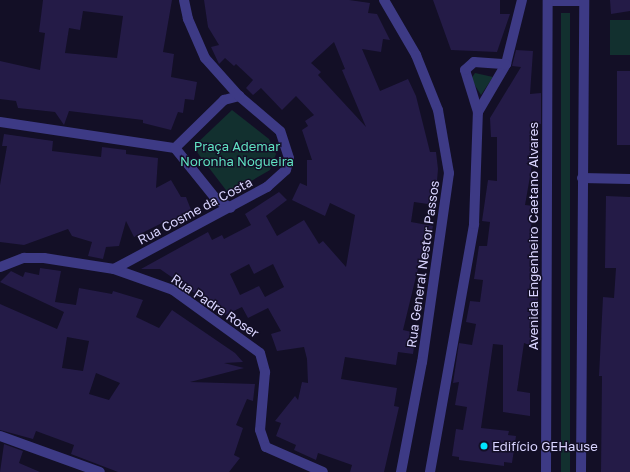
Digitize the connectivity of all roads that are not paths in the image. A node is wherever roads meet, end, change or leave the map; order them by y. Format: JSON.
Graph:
{"nodes":[{"id":1,"x":184,"y":0,"type":"edge"},
{"id":2,"x":384,"y":0,"type":"edge"},
{"id":3,"x":522,"y":0,"type":"edge"},
{"id":4,"x":548,"y":1,"type":"edge"},
{"id":5,"x":584,"y":1,"type":"edge"},
{"id":6,"x":506,"y":64,"type":"junction"},
{"id":7,"x":239,"y":96,"type":"junction"},
{"id":8,"x":478,"y":112,"type":"junction"},
{"id":9,"x":0,"y":122,"type":"edge"},
{"id":10,"x":175,"y":148,"type":"junction"},
{"id":11,"x":582,"y":178,"type":"junction"},
{"id":12,"x":630,"y":179,"type":"edge"},
{"id":13,"x":231,"y":208,"type":"junction"},
{"id":14,"x":0,"y":267,"type":"edge"},
{"id":15,"x":114,"y":269,"type":"junction"},
{"id":16,"x":0,"y":436,"type":"edge"},
{"id":17,"x":100,"y":472,"type":"edge"},
{"id":18,"x":323,"y":472,"type":"edge"},
{"id":19,"x":401,"y":472,"type":"edge"},
{"id":20,"x":430,"y":472,"type":"edge"},
{"id":21,"x":546,"y":472,"type":"edge"},
{"id":22,"x":581,"y":472,"type":"edge"}],
"edges":[{"from":1,"to":7,"type":"street","name":"Rua Cosme da Costa"},
{"from":2,"to":19,"type":"street","name":"Rua General Nestor Passos"},
{"from":3,"to":6,"type":"street"},
{"from":4,"to":5,"type":"street"},
{"from":4,"to":21,"type":"street","name":"Avenida Engenheiro Caetano Alvares"},
{"from":5,"to":11,"type":"street"},
{"from":6,"to":8,"type":"street"},
{"from":6,"to":8,"type":"street"},
{"from":7,"to":10,"type":"street"},
{"from":7,"to":13,"type":"street","name":"Rua Cosme da Costa"},
{"from":8,"to":20,"type":"street"},
{"from":9,"to":10,"type":"street"},
{"from":10,"to":13,"type":"street"},
{"from":11,"to":12,"type":"street"},
{"from":11,"to":22,"type":"street"},
{"from":13,"to":15,"type":"street","name":"Rua Cosme da Costa"},
{"from":14,"to":15,"type":"street","name":"Rua Padre Roser"},
{"from":15,"to":18,"type":"street","name":"Rua Padre Roser"},
{"from":16,"to":17,"type":"street"}]}
